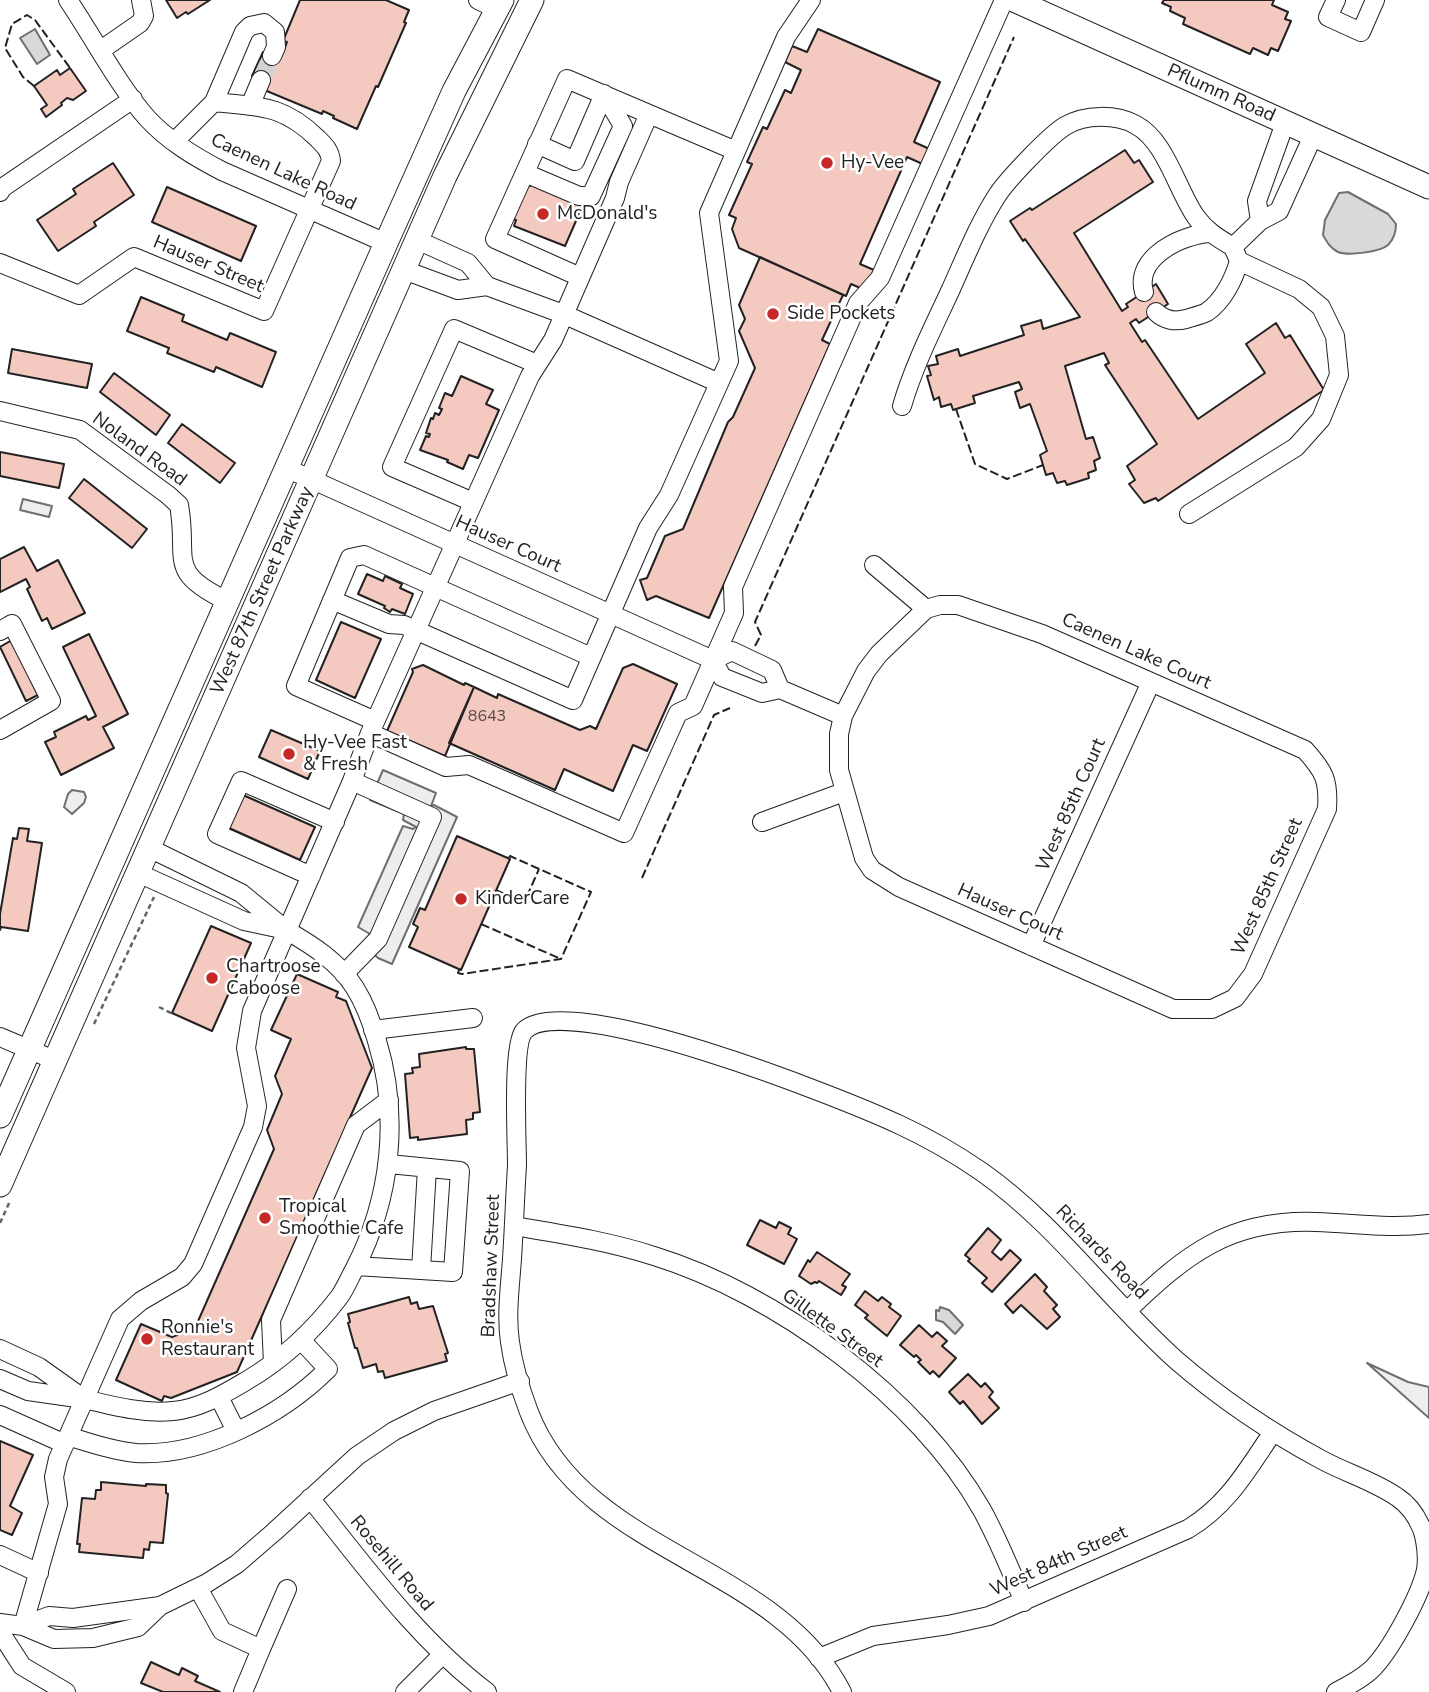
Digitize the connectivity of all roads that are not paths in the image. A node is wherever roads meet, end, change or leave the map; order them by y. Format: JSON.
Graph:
{"nodes":[{"id":1,"x":68,"y":0,"type":"edge"},
{"id":2,"x":141,"y":0,"type":"edge"},
{"id":3,"x":532,"y":0,"type":"edge"},
{"id":4,"x":811,"y":0,"type":"edge"},
{"id":5,"x":1004,"y":0,"type":"edge"},
{"id":6,"x":1014,"y":0,"type":"edge"},
{"id":7,"x":1336,"y":0,"type":"edge"},
{"id":8,"x":1375,"y":0,"type":"edge"},
{"id":9,"x":493,"y":3,"type":"edge"},
{"id":10,"x":101,"y":50,"type":"junction"},
{"id":11,"x":272,"y":56,"type":"tunnel mouth"},
{"id":12,"x":261,"y":80,"type":"tunnel mouth"},
{"id":13,"x":604,"y":94,"type":"junction"},
{"id":14,"x":133,"y":99,"type":"junction"},
{"id":15,"x":214,"y":102,"type":"junction"},
{"id":16,"x":250,"y":106,"type":"junction"},
{"id":17,"x":649,"y":114,"type":"junction"},
{"id":18,"x":1285,"y":123,"type":"junction"},
{"id":19,"x":1313,"y":136,"type":"junction"},
{"id":20,"x":174,"y":142,"type":"junction"},
{"id":21,"x":537,"y":144,"type":"junction"},
{"id":22,"x":736,"y":151,"type":"junction"},
{"id":23,"x":525,"y":173,"type":"junction"},
{"id":24,"x":1429,"y":187,"type":"edge"},
{"id":25,"x":0,"y":192,"type":"edge"},
{"id":26,"x":309,"y":209,"type":"junction"},
{"id":27,"x":1260,"y":221,"type":"junction"},
{"id":28,"x":1209,"y":233,"type":"junction"},
{"id":29,"x":417,"y":240,"type":"junction"},
{"id":30,"x":386,"y":243,"type":"junction"},
{"id":31,"x":1236,"y":254,"type":"junction"},
{"id":32,"x":0,"y":262,"type":"edge"},
{"id":33,"x":404,"y":270,"type":"junction"},
{"id":34,"x":580,"y":277,"type":"junction"},
{"id":35,"x":487,"y":286,"type":"junction"},
{"id":36,"x":1144,"y":292,"type":"dead end"},
{"id":37,"x":1156,"y":312,"type":"dead end"},
{"id":38,"x":564,"y":314,"type":"junction"},
{"id":39,"x":537,"y":365,"type":"junction"},
{"id":40,"x":719,"y":383,"type":"junction"},
{"id":41,"x":902,"y":406,"type":"dead end"},
{"id":42,"x":0,"y":411,"type":"edge"},
{"id":43,"x":286,"y":468,"type":"junction"},
{"id":44,"x":313,"y":480,"type":"junction"},
{"id":45,"x":473,"y":502,"type":"junction"},
{"id":46,"x":1189,"y":514,"type":"dead end"},
{"id":47,"x":454,"y":544,"type":"junction"},
{"id":48,"x":371,"y":558,"type":"junction"},
{"id":49,"x":874,"y":565,"type":"dead end"},
{"id":50,"x":435,"y":587,"type":"junction"},
{"id":51,"x":332,"y":600,"type":"junction"},
{"id":52,"x":228,"y":601,"type":"junction"},
{"id":53,"x":926,"y":610,"type":"junction"},
{"id":54,"x":610,"y":614,"type":"junction"},
{"id":55,"x":410,"y":628,"type":"junction"},
{"id":56,"x":0,"y":631,"type":"edge"},
{"id":57,"x":591,"y":657,"type":"junction"},
{"id":58,"x":713,"y":660,"type":"junction"},
{"id":59,"x":1151,"y":682,"type":"junction"},
{"id":60,"x":780,"y":689,"type":"junction"},
{"id":61,"x":181,"y":706,"type":"junction"},
{"id":62,"x":843,"y":716,"type":"junction"},
{"id":63,"x":372,"y":727,"type":"junction"},
{"id":64,"x":0,"y":730,"type":"edge"},
{"id":65,"x":1320,"y":766,"type":"joint"},
{"id":66,"x":352,"y":781,"type":"junction"},
{"id":67,"x":844,"y":792,"type":"junction"},
{"id":68,"x":335,"y":822,"type":"junction"},
{"id":69,"x":762,"y":822,"type":"dead end"},
{"id":70,"x":149,"y":848,"type":"junction"},
{"id":71,"x":138,"y":873,"type":"junction"},
{"id":72,"x":312,"y":876,"type":"junction"},
{"id":73,"x":286,"y":930,"type":"junction"},
{"id":74,"x":1031,"y":946,"type":"junction"},
{"id":75,"x":344,"y":974,"type":"junction"},
{"id":76,"x":1212,"y":1009,"type":"joint"},
{"id":77,"x":473,"y":1018,"type":"dead end"},
{"id":78,"x":526,"y":1029,"type":"joint"},
{"id":79,"x":373,"y":1030,"type":"junction"},
{"id":80,"x":0,"y":1037,"type":"edge"},
{"id":81,"x":29,"y":1050,"type":"junction"},
{"id":82,"x":54,"y":1060,"type":"junction"},
{"id":83,"x":389,"y":1100,"type":"junction"},
{"id":84,"x":0,"y":1116,"type":"edge"},
{"id":85,"x":388,"y":1164,"type":"junction"},
{"id":86,"x":427,"y":1168,"type":"junction"},
{"id":87,"x":0,"y":1185,"type":"edge"},
{"id":88,"x":1429,"y":1224,"type":"edge"},
{"id":89,"x":514,"y":1226,"type":"junction"},
{"id":90,"x":356,"y":1266,"type":"junction"},
{"id":91,"x":421,"y":1270,"type":"junction"},
{"id":92,"x":1127,"y":1311,"type":"junction"},
{"id":93,"x":301,"y":1340,"type":"junction"},
{"id":94,"x":0,"y":1349,"type":"edge"},
{"id":95,"x":273,"y":1363,"type":"junction"},
{"id":96,"x":0,"y":1379,"type":"edge"},
{"id":97,"x":520,"y":1381,"type":"junction"},
{"id":98,"x":219,"y":1396,"type":"junction"},
{"id":99,"x":84,"y":1399,"type":"junction"},
{"id":100,"x":0,"y":1415,"type":"edge"},
{"id":101,"x":236,"y":1432,"type":"junction"},
{"id":102,"x":1273,"y":1432,"type":"junction"},
{"id":103,"x":66,"y":1440,"type":"junction"},
{"id":104,"x":310,"y":1498,"type":"junction"},
{"id":105,"x":0,"y":1555,"type":"edge"},
{"id":106,"x":39,"y":1573,"type":"junction"},
{"id":107,"x":198,"y":1588,"type":"junction"},
{"id":108,"x":288,"y":1589,"type":"dead end"},
{"id":109,"x":1024,"y":1602,"type":"junction"},
{"id":110,"x":0,"y":1623,"type":"edge"},
{"id":111,"x":23,"y":1626,"type":"junction"},
{"id":112,"x":0,"y":1632,"type":"edge"},
{"id":113,"x":261,"y":1649,"type":"junction"},
{"id":114,"x":442,"y":1655,"type":"junction"},
{"id":115,"x":819,"y":1658,"type":"junction"},
{"id":116,"x":66,"y":1692,"type":"edge"},
{"id":117,"x":243,"y":1692,"type":"edge"},
{"id":118,"x":405,"y":1692,"type":"edge"},
{"id":119,"x":487,"y":1692,"type":"edge"},
{"id":120,"x":842,"y":1692,"type":"edge"},
{"id":121,"x":1336,"y":1692,"type":"edge"}],
"edges":[{"from":1,"to":10,"type":"street","name":"Caenen Lake Road"},
{"from":2,"to":10,"type":"street"},
{"from":3,"to":29,"type":"main road","name":"West 87th Street Parkway"},
{"from":4,"to":22,"type":"street"},
{"from":5,"to":58,"type":"street"},
{"from":6,"to":18,"type":"main road","name":"Pflumm Road"},
{"from":7,"to":8,"type":"street"},
{"from":9,"to":30,"type":"main road","name":"West 87th Street Parkway"},
{"from":10,"to":14,"type":"street","name":"Caenen Lake Road"},
{"from":11,"to":15,"type":"street"},
{"from":12,"to":16,"type":"street"},
{"from":13,"to":17,"type":"street"},
{"from":13,"to":21,"type":"street"},
{"from":13,"to":21,"type":"street"},
{"from":13,"to":23,"type":"street"},
{"from":14,"to":20,"type":"street","name":"Caenen Lake Road"},
{"from":14,"to":25,"type":"street"},
{"from":15,"to":16,"type":"street"},
{"from":15,"to":20,"type":"street"},
{"from":16,"to":26,"type":"street"},
{"from":17,"to":22,"type":"street"},
{"from":17,"to":34,"type":"street"},
{"from":18,"to":19,"type":"main road","name":"Pflumm Road"},
{"from":18,"to":27,"type":"street"},
{"from":19,"to":24,"type":"main road","name":"Pflumm Road"},
{"from":19,"to":27,"type":"street"},
{"from":20,"to":26,"type":"street","name":"Caenen Lake Road"},
{"from":21,"to":23,"type":"street"},
{"from":22,"to":40,"type":"street"},
{"from":23,"to":34,"type":"street"},
{"from":26,"to":30,"type":"street","name":"Caenen Lake Road"},
{"from":26,"to":32,"type":"street","name":"Hauser Street"},
{"from":27,"to":31,"type":"street"},
{"from":28,"to":31,"type":"street"},
{"from":28,"to":36,"type":"street"},
{"from":28,"to":41,"type":"street"},
{"from":29,"to":33,"type":"main road","name":"West 87th Street Parkway"},
{"from":29,"to":35,"type":"street"},
{"from":30,"to":43,"type":"main road","name":"West 87th Street Parkway"},
{"from":31,"to":37,"type":"street"},
{"from":31,"to":46,"type":"street"},
{"from":33,"to":35,"type":"street"},
{"from":33,"to":44,"type":"main road","name":"West 87th Street Parkway"},
{"from":34,"to":38,"type":"street"},
{"from":35,"to":38,"type":"street"},
{"from":38,"to":39,"type":"street"},
{"from":38,"to":40,"type":"street"},
{"from":39,"to":45,"type":"street"},
{"from":39,"to":45,"type":"street"},
{"from":40,"to":54,"type":"street"},
{"from":42,"to":52,"type":"street","name":"Noland Road"},
{"from":43,"to":44,"type":"street","name":"Hauser Court"},
{"from":43,"to":52,"type":"main road","name":"West 87th Street Parkway"},
{"from":44,"to":47,"type":"street","name":"Hauser Court"},
{"from":44,"to":70,"type":"main road","name":"West 87th Street Parkway"},
{"from":45,"to":47,"type":"street"},
{"from":47,"to":50,"type":"street"},
{"from":47,"to":54,"type":"street","name":"Hauser Court"},
{"from":48,"to":50,"type":"street"},
{"from":48,"to":51,"type":"street"},
{"from":48,"to":55,"type":"street"},
{"from":49,"to":53,"type":"street"},
{"from":50,"to":55,"type":"street"},
{"from":50,"to":57,"type":"street"},
{"from":51,"to":55,"type":"street"},
{"from":51,"to":63,"type":"street"},
{"from":52,"to":61,"type":"main road","name":"West 87th Street Parkway"},
{"from":53,"to":59,"type":"street","name":"Caenen Lake Court"},
{"from":53,"to":62,"type":"street"},
{"from":54,"to":57,"type":"street"},
{"from":54,"to":58,"type":"street","name":"Hauser Court"},
{"from":55,"to":57,"type":"street"},
{"from":55,"to":63,"type":"street"},
{"from":56,"to":64,"type":"street"},
{"from":58,"to":60,"type":"street","name":"Hauser Court"},
{"from":58,"to":60,"type":"street","name":"Hauser Court"},
{"from":58,"to":63,"type":"street"},
{"from":59,"to":65,"type":"street","name":"Caenen Lake Court"},
{"from":59,"to":74,"type":"street","name":"West 85th Court"},
{"from":60,"to":62,"type":"street","name":"Hauser Court"},
{"from":61,"to":71,"type":"main road"},
{"from":61,"to":81,"type":"main road","name":"West 87th Street Parkway"},
{"from":62,"to":67,"type":"street","name":"Hauser Court"},
{"from":63,"to":66,"type":"street"},
{"from":65,"to":76,"type":"street","name":"West 85th Street"},
{"from":66,"to":68,"type":"street"},
{"from":66,"to":75,"type":"street"},
{"from":67,"to":69,"type":"street"},
{"from":67,"to":74,"type":"street","name":"Hauser Court"},
{"from":68,"to":72,"type":"street"},
{"from":68,"to":72,"type":"street"},
{"from":70,"to":71,"type":"main road","name":"West 87th Street Parkway"},
{"from":70,"to":73,"type":"street"},
{"from":71,"to":73,"type":"street"},
{"from":71,"to":82,"type":"main road","name":"West 87th Street Parkway"},
{"from":72,"to":73,"type":"street"},
{"from":73,"to":75,"type":"street"},
{"from":73,"to":99,"type":"street"},
{"from":74,"to":76,"type":"street","name":"Hauser Court"},
{"from":75,"to":79,"type":"street"},
{"from":77,"to":79,"type":"street"},
{"from":78,"to":89,"type":"street","name":"Bradshaw Street"},
{"from":78,"to":92,"type":"street","name":"Richards Road"},
{"from":79,"to":83,"type":"street"},
{"from":80,"to":81,"type":"street"},
{"from":81,"to":82,"type":"street"},
{"from":81,"to":84,"type":"main road","name":"West 87th Street Parkway"},
{"from":82,"to":87,"type":"main road","name":"West 87th Street Parkway"},
{"from":83,"to":85,"type":"street"},
{"from":83,"to":95,"type":"street"},
{"from":85,"to":86,"type":"street"},
{"from":85,"to":90,"type":"street"},
{"from":86,"to":91,"type":"street"},
{"from":86,"to":91,"type":"street"},
{"from":88,"to":92,"type":"street"},
{"from":89,"to":97,"type":"street","name":"Bradshaw Street"},
{"from":89,"to":109,"type":"street","name":"Gillette Street"},
{"from":90,"to":91,"type":"street"},
{"from":90,"to":93,"type":"street"},
{"from":92,"to":102,"type":"street","name":"Richards Road"},
{"from":93,"to":95,"type":"street"},
{"from":93,"to":101,"type":"street"},
{"from":94,"to":99,"type":"street"},
{"from":95,"to":98,"type":"street"},
{"from":96,"to":99,"type":"street"},
{"from":97,"to":104,"type":"street"},
{"from":97,"to":115,"type":"street","name":"Bradshaw Street"},
{"from":98,"to":99,"type":"street"},
{"from":98,"to":101,"type":"street"},
{"from":99,"to":103,"type":"street"},
{"from":100,"to":103,"type":"street"},
{"from":101,"to":103,"type":"street"},
{"from":102,"to":109,"type":"street","name":"West 84th Street"},
{"from":102,"to":121,"type":"street","name":"Richards Road"},
{"from":103,"to":106,"type":"street"},
{"from":104,"to":107,"type":"street"},
{"from":104,"to":114,"type":"street","name":"Rosehill Road"},
{"from":105,"to":106,"type":"street"},
{"from":106,"to":111,"type":"street"},
{"from":107,"to":111,"type":"street"},
{"from":107,"to":113,"type":"street"},
{"from":108,"to":113,"type":"street"},
{"from":109,"to":115,"type":"street","name":"West 84th Street"},
{"from":110,"to":111,"type":"street"},
{"from":112,"to":116,"type":"street"},
{"from":113,"to":117,"type":"street"},
{"from":114,"to":118,"type":"street"},
{"from":114,"to":119,"type":"street","name":"Rosehill Road"},
{"from":115,"to":120,"type":"street","name":"Bradshaw Street"}]}
